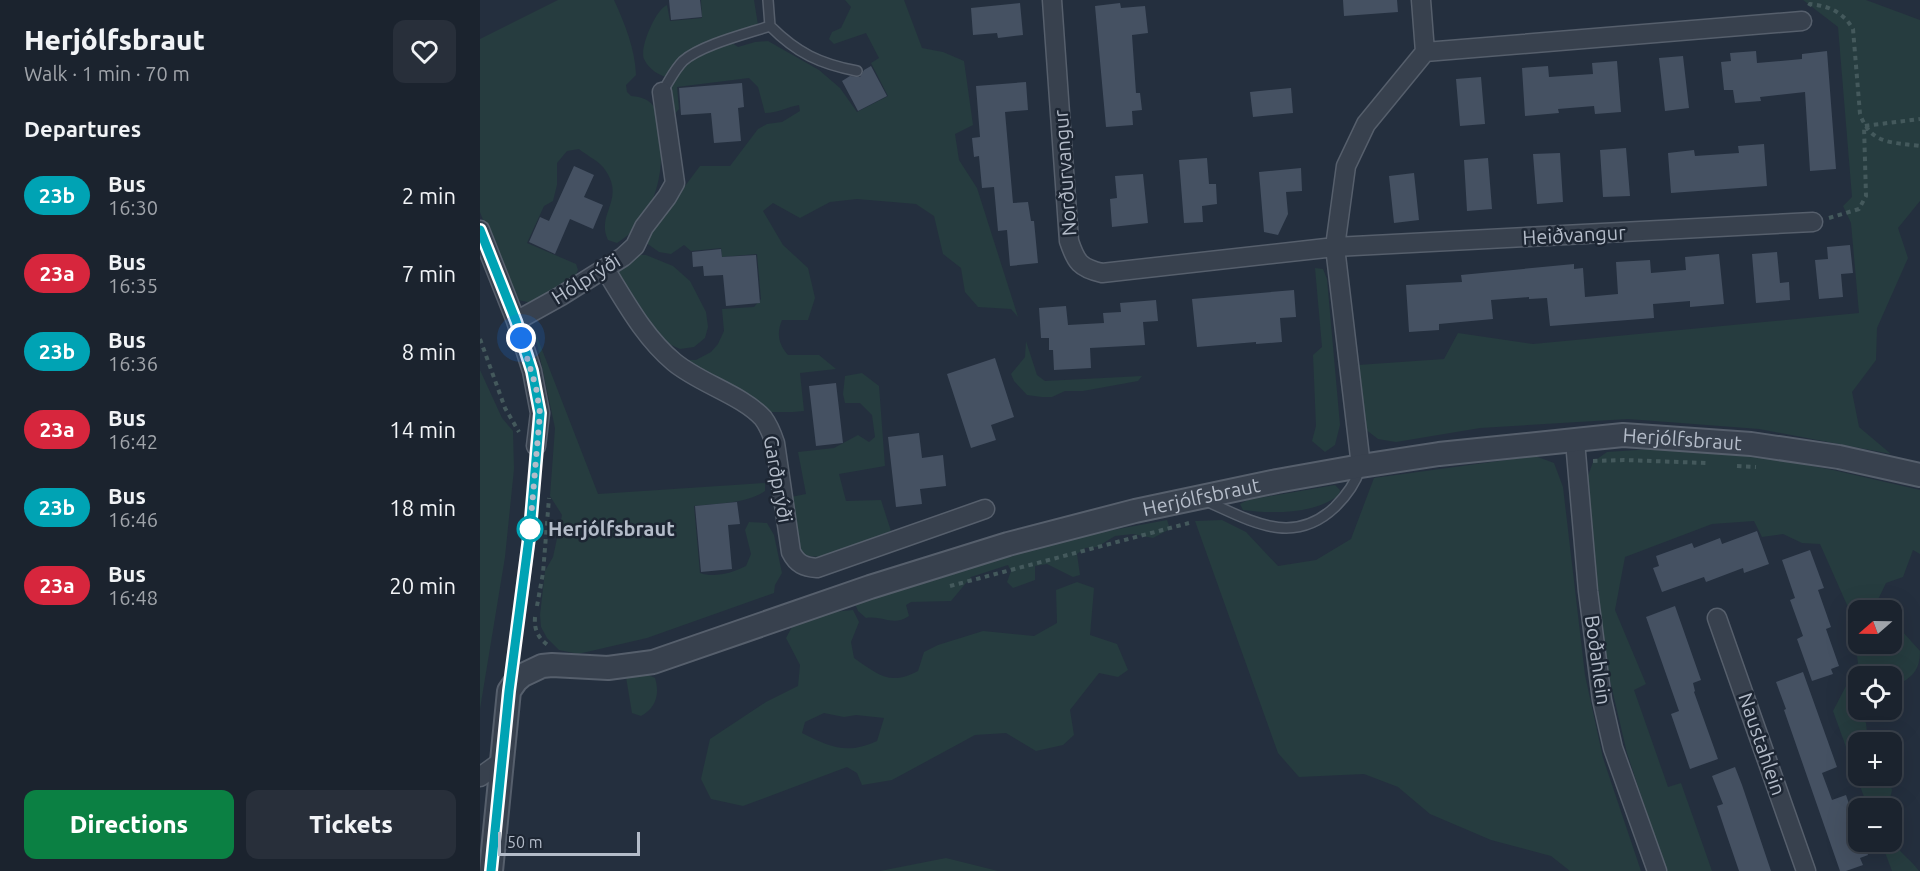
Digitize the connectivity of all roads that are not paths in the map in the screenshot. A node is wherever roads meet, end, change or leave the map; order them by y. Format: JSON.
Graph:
{"nodes":[{"id":1,"x":768,"y":0,"type":"edge"},
{"id":2,"x":1052,"y":0,"type":"edge"},
{"id":3,"x":1421,"y":0,"type":"edge"},
{"id":4,"x":1802,"y":21,"type":"road end"},
{"id":5,"x":770,"y":26,"type":"junction"},
{"id":6,"x":1425,"y":52,"type":"junction"},
{"id":7,"x":857,"y":71,"type":"dead end"},
{"id":8,"x":662,"y":92,"type":"joint"},
{"id":9,"x":1813,"y":222,"type":"road end"},
{"id":10,"x":480,"y":230,"type":"edge"},
{"id":11,"x":1335,"y":247,"type":"junction"},
{"id":12,"x":606,"y":269,"type":"junction"},
{"id":13,"x":516,"y":321,"type":"junction"},
{"id":14,"x":1575,"y":441,"type":"junction"},
{"id":15,"x":536,"y":446,"type":"joint"},
{"id":16,"x":1361,"y":466,"type":"junction"},
{"id":17,"x":1920,"y":475,"type":"edge"},
{"id":18,"x":1198,"y":497,"type":"junction"},
{"id":19,"x":985,"y":509,"type":"dead end"},
{"id":20,"x":1717,"y":618,"type":"dead end"},
{"id":21,"x":509,"y":691,"type":"junction"},
{"id":22,"x":502,"y":761,"type":"junction"},
{"id":23,"x":480,"y":777,"type":"edge"},
{"id":24,"x":491,"y":871,"type":"edge"},
{"id":25,"x":1657,"y":871,"type":"edge"},
{"id":26,"x":1806,"y":871,"type":"edge"}],
"edges":[{"from":1,"to":5,"type":"lane"},
{"from":2,"to":11,"type":"street","name":"Norðurvangur"},
{"from":3,"to":6,"type":"street"},
{"from":4,"to":6,"type":"street"},
{"from":5,"to":7,"type":"lane"},
{"from":5,"to":8,"type":"lane"},
{"from":6,"to":11,"type":"street"},
{"from":8,"to":12,"type":"street","name":"Hólprýði"},
{"from":9,"to":11,"type":"street","name":"Heiðvangur"},
{"from":10,"to":13,"type":"street"},
{"from":11,"to":16,"type":"street"},
{"from":12,"to":13,"type":"street","name":"Hólprýði"},
{"from":12,"to":19,"type":"street","name":"Garðprýði"},
{"from":13,"to":15,"type":"street"},
{"from":14,"to":16,"type":"street","name":"Herjólfsbraut"},
{"from":14,"to":17,"type":"street","name":"Herjólfsbraut"},
{"from":14,"to":25,"type":"street","name":"Boðahlein"},
{"from":15,"to":21,"type":"lane"},
{"from":16,"to":18,"type":"street","name":"Herjólfsbraut"},
{"from":16,"to":18,"type":"lane"},
{"from":18,"to":21,"type":"street","name":"Herjólfsbraut"},
{"from":20,"to":26,"type":"street","name":"Naustahlein"},
{"from":21,"to":22,"type":"street"},
{"from":22,"to":23,"type":"street"},
{"from":22,"to":24,"type":"street"}]}
